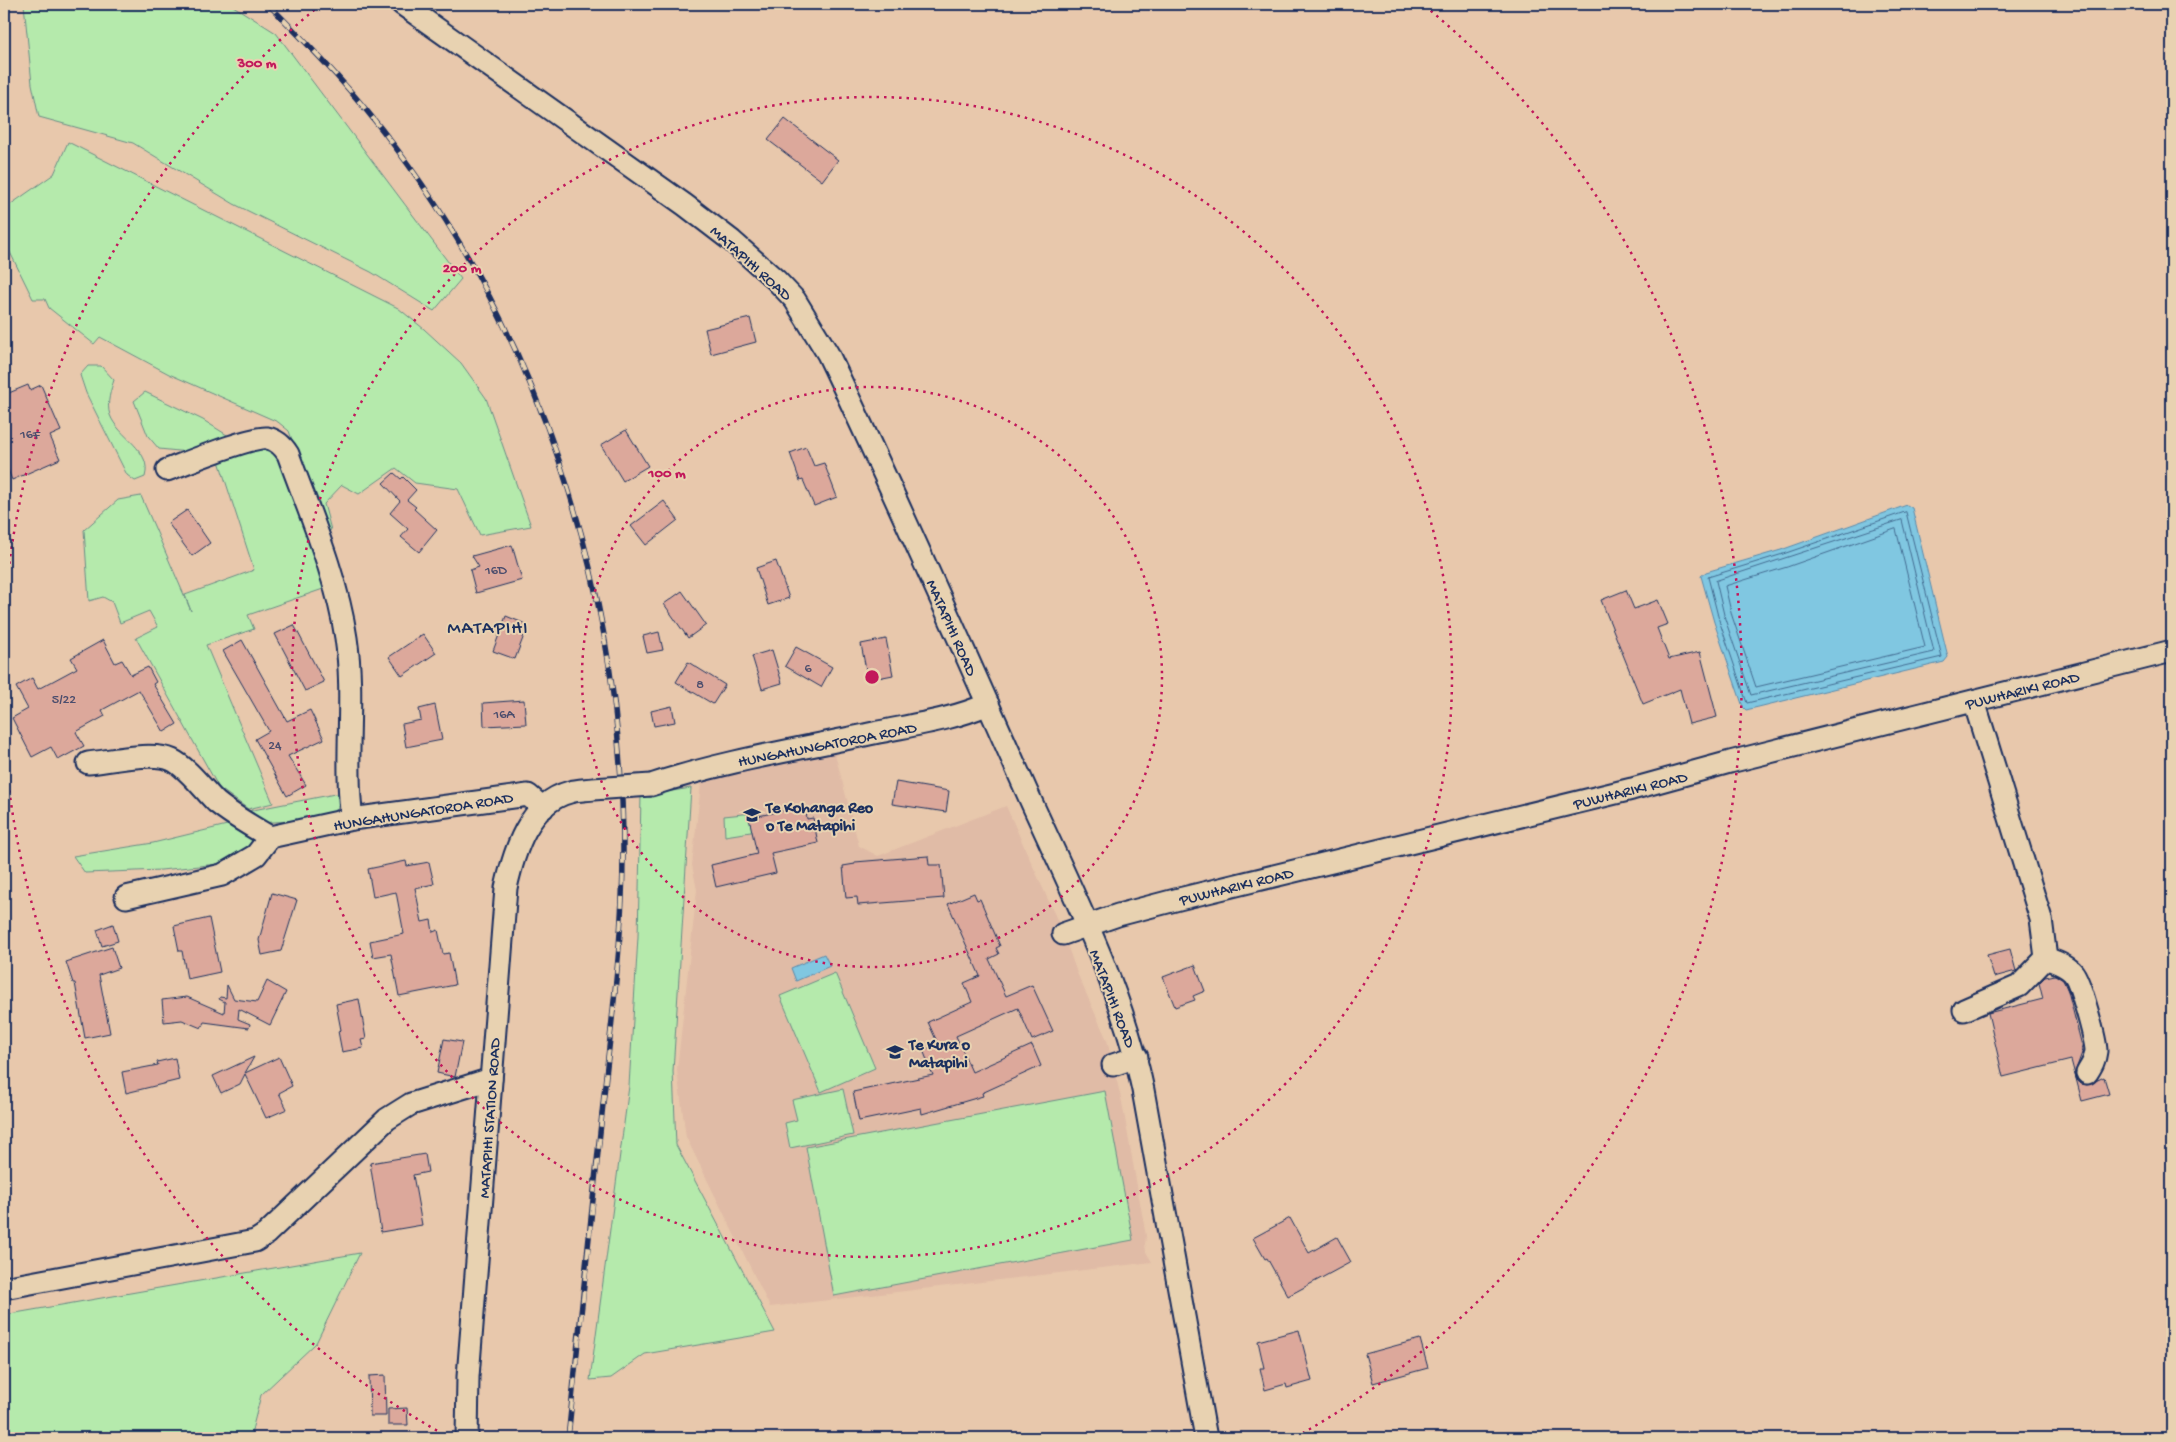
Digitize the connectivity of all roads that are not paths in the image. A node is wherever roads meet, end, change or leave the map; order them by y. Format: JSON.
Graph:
{"nodes":[{"id":1,"x":402,"y":4,"type":"edge"},
{"id":2,"x":167,"y":470,"type":"dead end"},
{"id":3,"x":2172,"y":651,"type":"edge"},
{"id":4,"x":1974,"y":701,"type":"junction"},
{"id":5,"x":988,"y":704,"type":"junction"},
{"id":6,"x":88,"y":764,"type":"dead end"},
{"id":7,"x":543,"y":808,"type":"junction"},
{"id":8,"x":352,"y":819,"type":"junction"},
{"id":9,"x":270,"y":837,"type":"junction"},
{"id":10,"x":126,"y":897,"type":"dead end"},
{"id":11,"x":1087,"y":926,"type":"junction"},
{"id":12,"x":1064,"y":934,"type":"dead end"},
{"id":13,"x":2046,"y":958,"type":"junction"},
{"id":14,"x":1964,"y":1010,"type":"dead end"},
{"id":15,"x":1137,"y":1057,"type":"junction"},
{"id":16,"x":1113,"y":1065,"type":"dead end"},
{"id":17,"x":2087,"y":1073,"type":"dead end"},
{"id":18,"x":491,"y":1079,"type":"junction"},
{"id":19,"x":4,"y":1288,"type":"edge"},
{"id":20,"x":466,"y":1438,"type":"edge"},
{"id":21,"x":1206,"y":1438,"type":"edge"}],
"edges":[{"from":1,"to":5,"type":"street","name":"MATAPIHI ROAD"},
{"from":2,"to":8,"type":"street"},
{"from":3,"to":4,"type":"street","name":"PUWHARIKI ROAD"},
{"from":4,"to":11,"type":"street","name":"PUWHARIKI ROAD"},
{"from":4,"to":13,"type":"street"},
{"from":5,"to":7,"type":"street","name":"HUNGAHUNGATOROA ROAD","bridge":true},
{"from":5,"to":11,"type":"street","name":"MATAPIHI ROAD"},
{"from":6,"to":9,"type":"street"},
{"from":7,"to":8,"type":"street","name":"HUNGAHUNGATOROA ROAD"},
{"from":7,"to":18,"type":"street","name":"MATAPIHI STATION ROAD"},
{"from":8,"to":9,"type":"street","name":"HUNGAHUNGATOROA ROAD"},
{"from":9,"to":10,"type":"street"},
{"from":11,"to":12,"type":"street","name":"PUWHARIKI ROAD"},
{"from":11,"to":15,"type":"street","name":"MATAPIHI ROAD"},
{"from":13,"to":14,"type":"street"},
{"from":13,"to":17,"type":"street"},
{"from":15,"to":16,"type":"street"},
{"from":15,"to":21,"type":"street","name":"MATAPIHI ROAD"},
{"from":18,"to":19,"type":"street"},
{"from":18,"to":20,"type":"street","name":"MATAPIHI STATION ROAD"}]}
